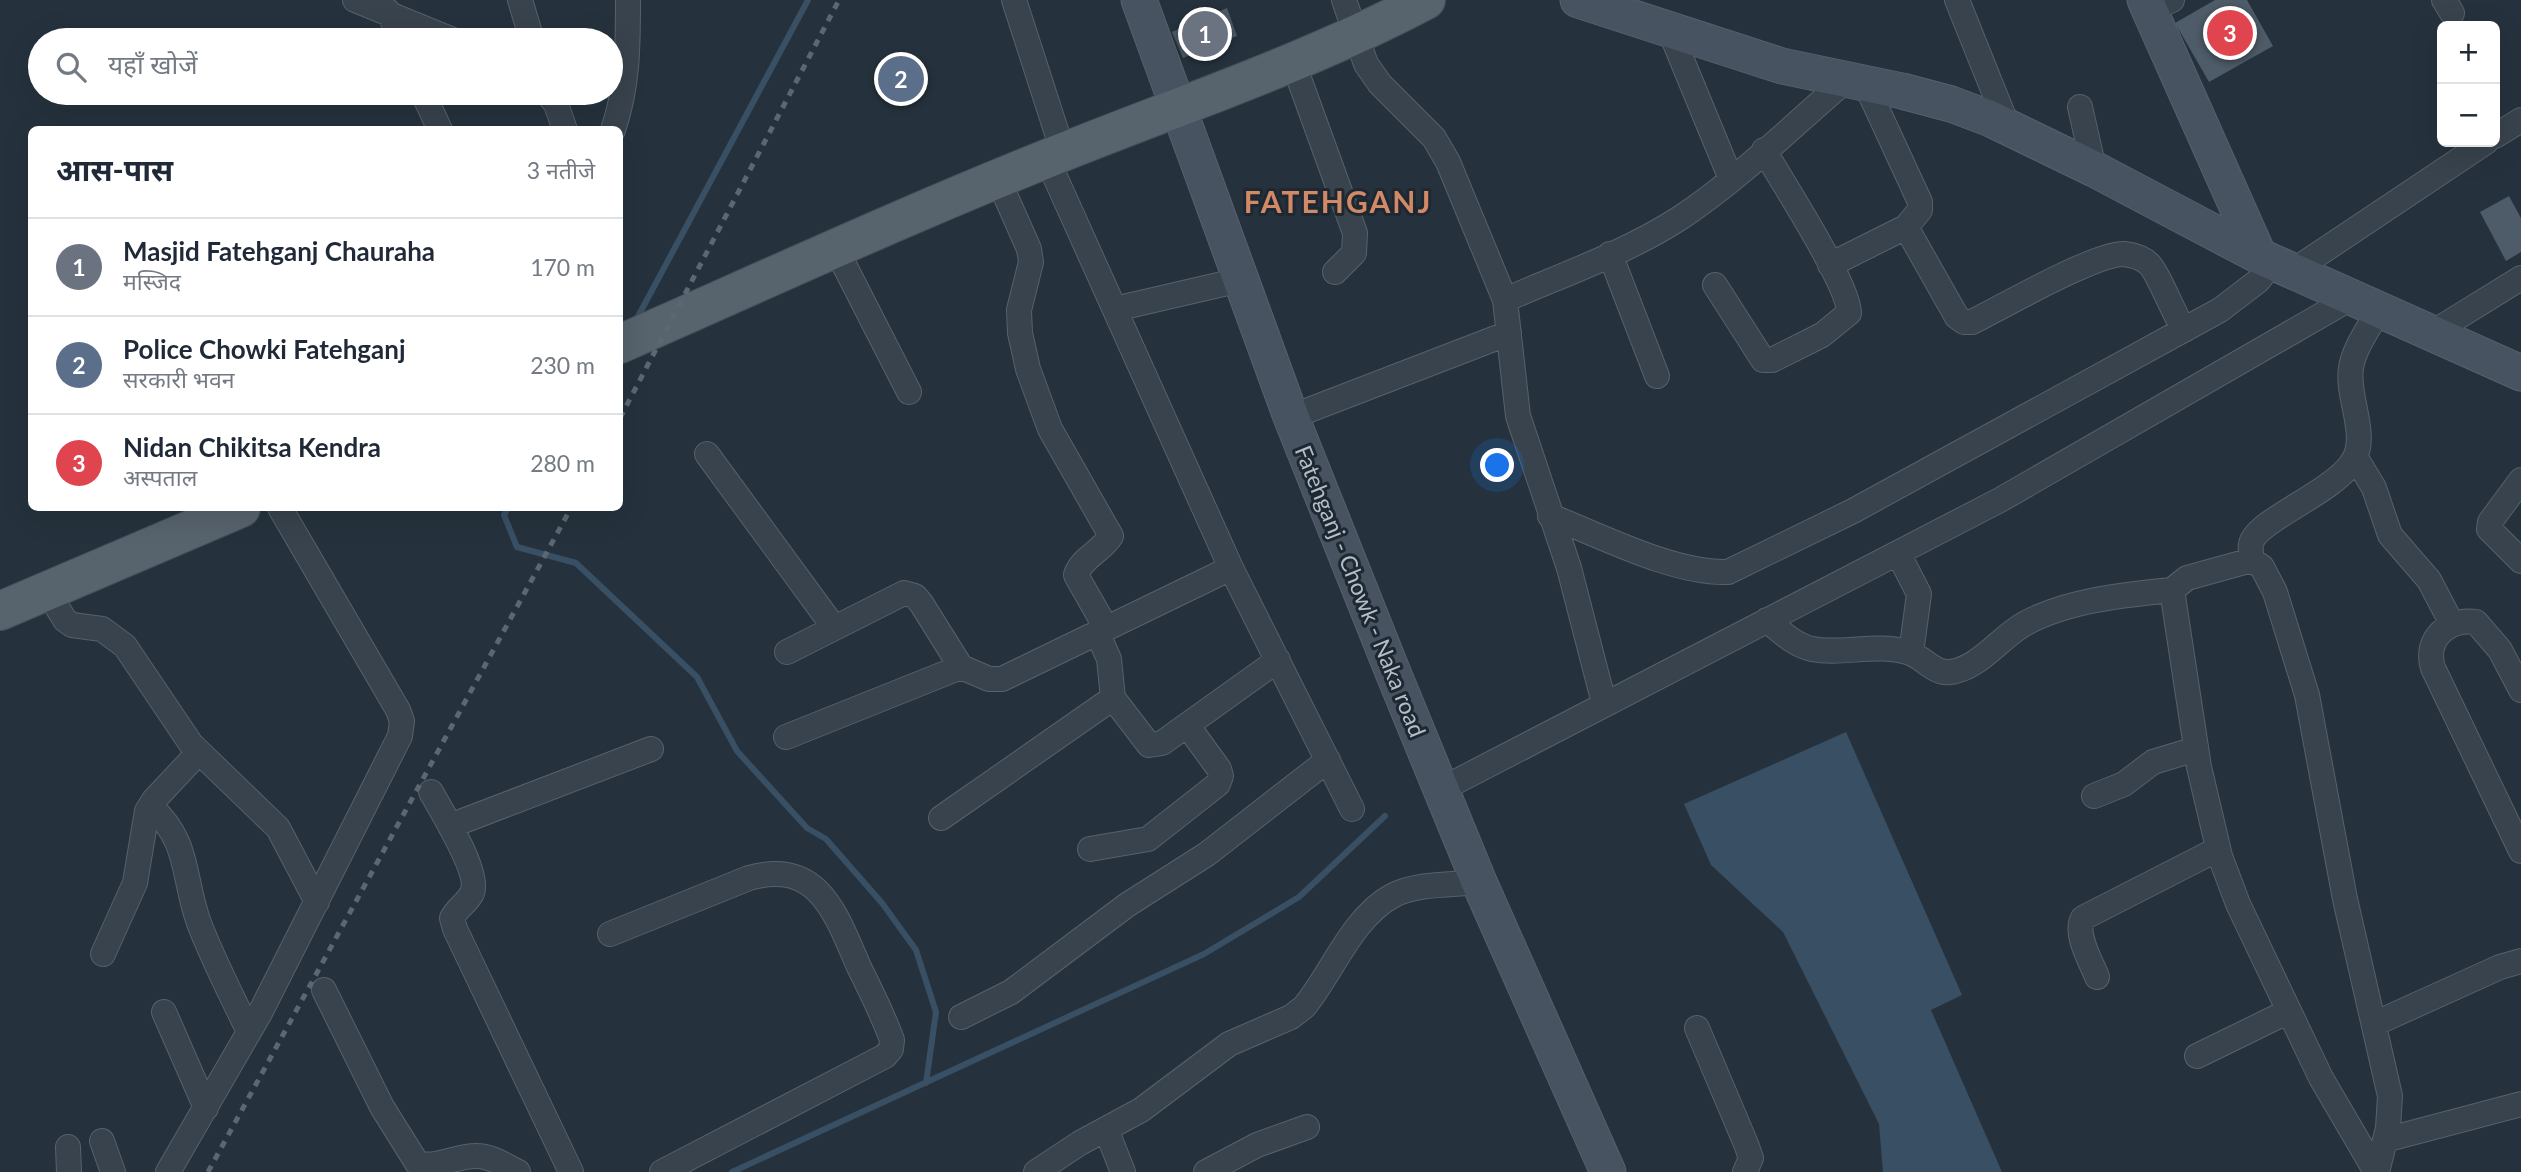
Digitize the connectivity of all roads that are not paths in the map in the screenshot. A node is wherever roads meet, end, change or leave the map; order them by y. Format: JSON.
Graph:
{"nodes":[{"id":1,"x":355,"y":0,"type":"edge"},
{"id":2,"x":520,"y":0,"type":"edge"},
{"id":3,"x":628,"y":0,"type":"edge"},
{"id":4,"x":1014,"y":0,"type":"edge"},
{"id":5,"x":1139,"y":0,"type":"edge"},
{"id":6,"x":1344,"y":0,"type":"edge"},
{"id":7,"x":1426,"y":0,"type":"edge"},
{"id":8,"x":1578,"y":0,"type":"edge"},
{"id":9,"x":1957,"y":0,"type":"edge"},
{"id":10,"x":2156,"y":3,"type":"edge"},
{"id":11,"x":388,"y":11,"type":"junction"},
{"id":12,"x":396,"y":28,"type":"edge"},
{"id":13,"x":426,"y":28,"type":"edge"},
{"id":14,"x":528,"y":28,"type":"edge"},
{"id":15,"x":1670,"y":31,"type":"junction"},
{"id":16,"x":1356,"y":37,"type":"junction"},
{"id":17,"x":1293,"y":62,"type":"junction"},
{"id":18,"x":1855,"y":83,"type":"junction"},
{"id":19,"x":623,"y":90,"type":"edge"},
{"id":20,"x":429,"y":105,"type":"edge"},
{"id":21,"x":556,"y":105,"type":"edge"},
{"id":22,"x":619,"y":105,"type":"edge"},
{"id":23,"x":2080,"y":107,"type":"dead end"},
{"id":24,"x":1179,"y":109,"type":"junction"},
{"id":25,"x":2521,"y":120,"type":"edge"},
{"id":26,"x":438,"y":126,"type":"edge"},
{"id":27,"x":564,"y":126,"type":"edge"},
{"id":28,"x":614,"y":126,"type":"edge"},
{"id":29,"x":2008,"y":127,"type":"junction"},
{"id":30,"x":2500,"y":133,"type":"edge"},
{"id":31,"x":2477,"y":147,"type":"edge"},
{"id":32,"x":1764,"y":150,"type":"junction"},
{"id":33,"x":1055,"y":155,"type":"junction"},
{"id":34,"x":2094,"y":169,"type":"junction"},
{"id":35,"x":1731,"y":179,"type":"junction"},
{"id":36,"x":998,"y":180,"type":"junction"},
{"id":37,"x":1906,"y":227,"type":"junction"},
{"id":38,"x":836,"y":249,"type":"junction"},
{"id":39,"x":1610,"y":254,"type":"junction"},
{"id":40,"x":2275,"y":263,"type":"junction"},
{"id":41,"x":1830,"y":265,"type":"junction"},
{"id":42,"x":1335,"y":272,"type":"dead end"},
{"id":43,"x":2521,"y":278,"type":"edge"},
{"id":44,"x":1240,"y":280,"type":"junction"},
{"id":45,"x":1715,"y":285,"type":"dead end"},
{"id":46,"x":1505,"y":300,"type":"junction"},
{"id":47,"x":2365,"y":304,"type":"junction"},
{"id":48,"x":1115,"y":309,"type":"junction"},
{"id":49,"x":2184,"y":330,"type":"junction"},
{"id":50,"x":1508,"y":333,"type":"junction"},
{"id":51,"x":2432,"y":333,"type":"junction"},
{"id":52,"x":629,"y":340,"type":"edge"},
{"id":53,"x":2521,"y":373,"type":"edge"},
{"id":54,"x":1657,"y":376,"type":"dead end"},
{"id":55,"x":909,"y":392,"type":"dead end"},
{"id":56,"x":1291,"y":417,"type":"junction"},
{"id":57,"x":707,"y":454,"type":"dead end"},
{"id":58,"x":2356,"y":458,"type":"junction"},
{"id":59,"x":2521,"y":480,"type":"edge"},
{"id":60,"x":234,"y":511,"type":"edge"},
{"id":61,"x":282,"y":511,"type":"edge"},
{"id":62,"x":1550,"y":516,"type":"junction"},
{"id":63,"x":1898,"y":553,"type":"junction"},
{"id":64,"x":2252,"y":560,"type":"junction"},
{"id":65,"x":2521,"y":561,"type":"edge"},
{"id":66,"x":1231,"y":568,"type":"junction"},
{"id":67,"x":2172,"y":590,"type":"junction"},
{"id":68,"x":47,"y":591,"type":"junction"},
{"id":69,"x":0,"y":611,"type":"edge"},
{"id":70,"x":1767,"y":620,"type":"junction"},
{"id":71,"x":2452,"y":624,"type":"junction"},
{"id":72,"x":833,"y":626,"type":"junction"},
{"id":73,"x":1101,"y":630,"type":"junction"},
{"id":74,"x":787,"y":652,"type":"dead end"},
{"id":75,"x":1911,"y":653,"type":"junction"},
{"id":76,"x":1278,"y":660,"type":"junction"},
{"id":77,"x":961,"y":667,"type":"junction"},
{"id":78,"x":2521,"y":690,"type":"edge"},
{"id":79,"x":1113,"y":698,"type":"junction"},
{"id":80,"x":1604,"y":703,"type":"junction"},
{"id":81,"x":1187,"y":725,"type":"junction"},
{"id":82,"x":786,"y":737,"type":"dead end"},
{"id":83,"x":651,"y":749,"type":"dead end"},
{"id":84,"x":2196,"y":749,"type":"junction"},
{"id":85,"x":199,"y":752,"type":"junction"},
{"id":86,"x":1328,"y":760,"type":"junction"},
{"id":87,"x":1440,"y":790,"type":"junction"},
{"id":88,"x":430,"y":792,"type":"dead end"},
{"id":89,"x":2094,"y":796,"type":"dead end"},
{"id":90,"x":150,"y":806,"type":"junction"},
{"id":91,"x":1352,"y":809,"type":"dead end"},
{"id":92,"x":941,"y":818,"type":"dead end"},
{"id":93,"x":450,"y":825,"type":"junction"},
{"id":94,"x":1090,"y":849,"type":"dead end"},
{"id":95,"x":2218,"y":849,"type":"junction"},
{"id":96,"x":2521,"y":851,"type":"edge"},
{"id":97,"x":1479,"y":882,"type":"junction"},
{"id":98,"x":317,"y":902,"type":"junction"},
{"id":99,"x":610,"y":933,"type":"dead end"},
{"id":100,"x":103,"y":954,"type":"dead end"},
{"id":101,"x":2521,"y":961,"type":"edge"},
{"id":102,"x":2096,"y":977,"type":"dead end"},
{"id":103,"x":324,"y":989,"type":"dead end"},
{"id":104,"x":2289,"y":1011,"type":"junction"},
{"id":105,"x":164,"y":1012,"type":"dead end"},
{"id":106,"x":961,"y":1017,"type":"dead end"},
{"id":107,"x":2374,"y":1024,"type":"junction"},
{"id":108,"x":1697,"y":1028,"type":"dead end"},
{"id":109,"x":249,"y":1032,"type":"junction"},
{"id":110,"x":2197,"y":1056,"type":"dead end"},
{"id":111,"x":2521,"y":1104,"type":"edge"},
{"id":112,"x":206,"y":1108,"type":"junction"},
{"id":113,"x":1307,"y":1127,"type":"dead end"},
{"id":114,"x":1107,"y":1129,"type":"junction"},
{"id":115,"x":2385,"y":1140,"type":"junction"},
{"id":116,"x":102,"y":1141,"type":"dead end"},
{"id":117,"x":68,"y":1147,"type":"dead end"},
{"id":118,"x":426,"y":1169,"type":"edge"},
{"id":119,"x":69,"y":1172,"type":"edge"},
{"id":120,"x":113,"y":1172,"type":"edge"},
{"id":121,"x":168,"y":1172,"type":"edge"},
{"id":122,"x":518,"y":1172,"type":"edge"},
{"id":123,"x":571,"y":1172,"type":"edge"},
{"id":124,"x":662,"y":1172,"type":"edge"},
{"id":125,"x":1036,"y":1172,"type":"edge"},
{"id":126,"x":1123,"y":1172,"type":"edge"},
{"id":127,"x":1206,"y":1172,"type":"edge"},
{"id":128,"x":1608,"y":1172,"type":"edge"},
{"id":129,"x":1745,"y":1172,"type":"edge"},
{"id":130,"x":2377,"y":1172,"type":"edge"}],
"edges":[{"from":1,"to":11,"type":"street"},
{"from":2,"to":14,"type":"street"},
{"from":3,"to":19,"type":"street"},
{"from":4,"to":33,"type":"street"},
{"from":5,"to":24,"type":"street","name":"Fatehganj - Chowk - Naka road"},
{"from":6,"to":16,"type":"street"},
{"from":7,"to":16,"type":"main road"},
{"from":8,"to":15,"type":"street"},
{"from":9,"to":29,"type":"street"},
{"from":10,"to":40,"type":"street"},
{"from":11,"to":12,"type":"street"},
{"from":11,"to":13,"type":"street"},
{"from":15,"to":18,"type":"street"},
{"from":15,"to":35,"type":"street"},
{"from":16,"to":17,"type":"main road"},
{"from":16,"to":46,"type":"street"},
{"from":17,"to":24,"type":"main road"},
{"from":17,"to":42,"type":"street"},
{"from":18,"to":29,"type":"street"},
{"from":18,"to":32,"type":"street"},
{"from":18,"to":37,"type":"street"},
{"from":20,"to":26,"type":"street"},
{"from":21,"to":27,"type":"street"},
{"from":22,"to":28,"type":"street"},
{"from":23,"to":34,"type":"street"},
{"from":24,"to":33,"type":"main road"},
{"from":24,"to":44,"type":"street","name":"Fatehganj - Chowk - Naka road"},
{"from":25,"to":30,"type":"street"},
{"from":29,"to":34,"type":"street"},
{"from":31,"to":40,"type":"street"},
{"from":32,"to":35,"type":"street"},
{"from":32,"to":41,"type":"street"},
{"from":33,"to":36,"type":"main road"},
{"from":33,"to":48,"type":"street"},
{"from":34,"to":40,"type":"street"},
{"from":35,"to":39,"type":"street"},
{"from":36,"to":38,"type":"main road"},
{"from":36,"to":73,"type":"street"},
{"from":37,"to":41,"type":"street"},
{"from":37,"to":49,"type":"street"},
{"from":38,"to":52,"type":"main road"},
{"from":38,"to":55,"type":"street"},
{"from":39,"to":46,"type":"street"},
{"from":39,"to":54,"type":"street"},
{"from":40,"to":47,"type":"street"},
{"from":40,"to":49,"type":"street"},
{"from":41,"to":45,"type":"street"},
{"from":43,"to":51,"type":"street"},
{"from":44,"to":48,"type":"street"},
{"from":44,"to":56,"type":"street","name":"Fatehganj - Chowk - Naka road"},
{"from":46,"to":50,"type":"street"},
{"from":47,"to":51,"type":"street"},
{"from":47,"to":58,"type":"street"},
{"from":47,"to":63,"type":"street"},
{"from":48,"to":66,"type":"street"},
{"from":49,"to":62,"type":"street"},
{"from":50,"to":56,"type":"street"},
{"from":50,"to":62,"type":"street"},
{"from":51,"to":53,"type":"street"},
{"from":56,"to":87,"type":"street","name":"Fatehganj - Chowk - Naka road"},
{"from":57,"to":72,"type":"street"},
{"from":58,"to":64,"type":"street"},
{"from":58,"to":71,"type":"street"},
{"from":59,"to":65,"type":"street"},
{"from":60,"to":68,"type":"main road"},
{"from":61,"to":98,"type":"street"},
{"from":62,"to":80,"type":"street"},
{"from":63,"to":70,"type":"street"},
{"from":63,"to":75,"type":"street"},
{"from":64,"to":67,"type":"street"},
{"from":64,"to":107,"type":"street"},
{"from":66,"to":73,"type":"street"},
{"from":66,"to":76,"type":"street"},
{"from":67,"to":75,"type":"street"},
{"from":67,"to":84,"type":"street"},
{"from":68,"to":69,"type":"main road"},
{"from":68,"to":85,"type":"street"},
{"from":70,"to":75,"type":"street"},
{"from":70,"to":80,"type":"street"},
{"from":71,"to":78,"type":"street"},
{"from":71,"to":96,"type":"street"},
{"from":72,"to":74,"type":"street"},
{"from":72,"to":77,"type":"street"},
{"from":73,"to":77,"type":"street"},
{"from":73,"to":79,"type":"street"},
{"from":76,"to":81,"type":"street"},
{"from":76,"to":86,"type":"street"},
{"from":77,"to":82,"type":"street"},
{"from":79,"to":81,"type":"street"},
{"from":79,"to":92,"type":"street"},
{"from":80,"to":87,"type":"street"},
{"from":81,"to":94,"type":"street"},
{"from":83,"to":93,"type":"street"},
{"from":84,"to":89,"type":"street"},
{"from":84,"to":95,"type":"street"},
{"from":85,"to":90,"type":"street"},
{"from":85,"to":98,"type":"street"},
{"from":86,"to":91,"type":"street"},
{"from":86,"to":106,"type":"street"},
{"from":87,"to":97,"type":"street","name":"Fatehganj - Chowk - Naka road"},
{"from":88,"to":93,"type":"street"},
{"from":90,"to":100,"type":"street"},
{"from":90,"to":109,"type":"street"},
{"from":93,"to":123,"type":"street"},
{"from":95,"to":102,"type":"street"},
{"from":95,"to":104,"type":"street"},
{"from":97,"to":114,"type":"street"},
{"from":97,"to":128,"type":"street","name":"Fatehganj - Chowk - Naka road"},
{"from":98,"to":109,"type":"street"},
{"from":99,"to":124,"type":"street"},
{"from":101,"to":107,"type":"street"},
{"from":103,"to":118,"type":"street"},
{"from":104,"to":110,"type":"street"},
{"from":104,"to":130,"type":"street"},
{"from":105,"to":112,"type":"street"},
{"from":107,"to":115,"type":"street"},
{"from":108,"to":129,"type":"street"},
{"from":109,"to":112,"type":"street"},
{"from":111,"to":115,"type":"street"},
{"from":112,"to":121,"type":"street"},
{"from":113,"to":127,"type":"street"},
{"from":114,"to":125,"type":"street"},
{"from":114,"to":126,"type":"street"},
{"from":115,"to":130,"type":"street"},
{"from":116,"to":120,"type":"street"},
{"from":117,"to":119,"type":"street"},
{"from":118,"to":122,"type":"street"}]}
